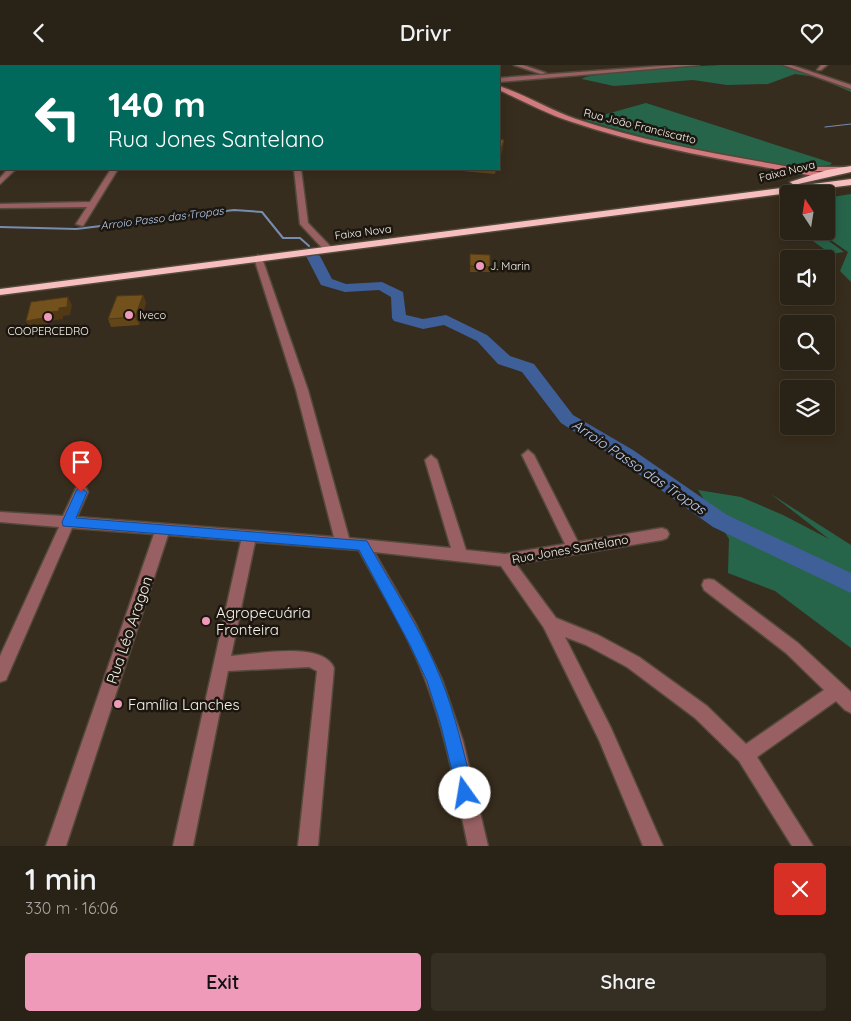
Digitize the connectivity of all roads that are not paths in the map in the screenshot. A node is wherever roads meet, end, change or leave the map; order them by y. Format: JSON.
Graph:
{"nodes":[{"id":1,"x":517,"y":65,"type":"edge"},
{"id":2,"x":530,"y":65,"type":"edge"},
{"id":3,"x":623,"y":65,"type":"edge"},
{"id":4,"x":696,"y":65,"type":"edge"},
{"id":5,"x":786,"y":65,"type":"edge"},
{"id":6,"x":630,"y":70,"type":"junction"},
{"id":7,"x":562,"y":75,"type":"junction"},
{"id":8,"x":551,"y":76,"type":"junction"},
{"id":9,"x":576,"y":79,"type":"dead end"},
{"id":10,"x":500,"y":80,"type":"edge"},
{"id":11,"x":569,"y":81,"type":"dead end"},
{"id":12,"x":851,"y":87,"type":"edge"},
{"id":13,"x":500,"y":88,"type":"edge"},
{"id":14,"x":782,"y":168,"type":"junction"},
{"id":15,"x":851,"y":169,"type":"edge"},
{"id":16,"x":11,"y":170,"type":"edge"},
{"id":17,"x":113,"y":170,"type":"edge"},
{"id":18,"x":297,"y":170,"type":"edge"},
{"id":19,"x":794,"y":171,"type":"junction"},
{"id":20,"x":820,"y":175,"type":"junction"},
{"id":21,"x":0,"y":182,"type":"edge"},
{"id":22,"x":791,"y":183,"type":"junction"},
{"id":23,"x":849,"y":183,"type":"edge"},
{"id":24,"x":729,"y":197,"type":"junction"},
{"id":25,"x":93,"y":204,"type":"junction"},
{"id":26,"x":0,"y":206,"type":"edge"},
{"id":27,"x":80,"y":224,"type":"dead end"},
{"id":28,"x":328,"y":249,"type":"junction"},
{"id":29,"x":258,"y":258,"type":"junction"},
{"id":30,"x":0,"y":292,"type":"edge"},
{"id":31,"x":528,"y":455,"type":"dead end"},
{"id":32,"x":431,"y":460,"type":"dead end"},
{"id":33,"x":81,"y":492,"type":"dead end"},
{"id":34,"x":0,"y":517,"type":"edge"},
{"id":35,"x":68,"y":522,"type":"junction"},
{"id":36,"x":163,"y":529,"type":"junction"},
{"id":37,"x":662,"y":534,"type":"dead end"},
{"id":38,"x":249,"y":535,"type":"junction"},
{"id":39,"x":343,"y":543,"type":"junction"},
{"id":40,"x":362,"y":545,"type":"junction"},
{"id":41,"x":574,"y":549,"type":"junction"},
{"id":42,"x":460,"y":555,"type":"junction"},
{"id":43,"x":505,"y":560,"type":"junction"},
{"id":44,"x":709,"y":585,"type":"dead end"},
{"id":45,"x":550,"y":623,"type":"junction"},
{"id":46,"x":221,"y":664,"type":"junction"},
{"id":47,"x":0,"y":674,"type":"edge"},
{"id":48,"x":838,"y":690,"type":"junction"},
{"id":49,"x":851,"y":704,"type":"edge"},
{"id":50,"x":745,"y":755,"type":"junction"},
{"id":51,"x":56,"y":846,"type":"edge"},
{"id":52,"x":183,"y":846,"type":"edge"},
{"id":53,"x":308,"y":846,"type":"edge"},
{"id":54,"x":478,"y":846,"type":"edge"},
{"id":55,"x":653,"y":846,"type":"edge"},
{"id":56,"x":803,"y":846,"type":"edge"}],
"edges":[{"from":1,"to":8,"type":"street"},
{"from":2,"to":7,"type":"street"},
{"from":3,"to":6,"type":"street"},
{"from":4,"to":6,"type":"street"},
{"from":5,"to":12,"type":"street"},
{"from":6,"to":7,"type":"street"},
{"from":7,"to":8,"type":"street"},
{"from":7,"to":9,"type":"street"},
{"from":8,"to":10,"type":"street"},
{"from":8,"to":11,"type":"street"},
{"from":13,"to":14,"type":"street","name":"Rua João Franciscatto"},
{"from":14,"to":15,"type":"street","name":"Rua João Franciscatto"},
{"from":14,"to":19,"type":"street","name":"Rua João Franciscatto"},
{"from":15,"to":20,"type":"highway","name":"Faixa Nova"},
{"from":16,"to":21,"type":"street"},
{"from":17,"to":25,"type":"street"},
{"from":18,"to":28,"type":"street"},
{"from":19,"to":20,"type":"street","name":"Rua João Franciscatto"},
{"from":19,"to":22,"type":"highway"},
{"from":20,"to":22,"type":"highway","name":"Faixa Nova"},
{"from":20,"to":23,"type":"highway"},
{"from":22,"to":24,"type":"highway","name":"Faixa Nova"},
{"from":23,"to":24,"type":"highway","name":"Faixa Nova"},
{"from":24,"to":28,"type":"highway","name":"Faixa Nova"},
{"from":25,"to":26,"type":"street"},
{"from":25,"to":27,"type":"street"},
{"from":28,"to":29,"type":"highway","name":"Faixa Nova"},
{"from":29,"to":30,"type":"highway","name":"Faixa Nova"},
{"from":29,"to":39,"type":"street"},
{"from":31,"to":41,"type":"street"},
{"from":32,"to":42,"type":"street"},
{"from":33,"to":35,"type":"street"},
{"from":34,"to":35,"type":"street","name":"Rua Jones Santelano"},
{"from":35,"to":36,"type":"street","name":"Rua Jones Santelano"},
{"from":35,"to":47,"type":"street"},
{"from":36,"to":38,"type":"street","name":"Rua Jones Santelano"},
{"from":36,"to":51,"type":"street","name":"Rua Léo Aragon"},
{"from":37,"to":41,"type":"street","name":"Rua Jones Santelano"},
{"from":38,"to":39,"type":"street","name":"Rua Jones Santelano"},
{"from":38,"to":46,"type":"street"},
{"from":39,"to":40,"type":"street","name":"Rua Jones Santelano"},
{"from":40,"to":42,"type":"street","name":"Rua Jones Santelano"},
{"from":40,"to":54,"type":"street"},
{"from":41,"to":43,"type":"street","name":"Rua Jones Santelano"},
{"from":42,"to":43,"type":"street","name":"Rua Jones Santelano"},
{"from":43,"to":45,"type":"street"},
{"from":44,"to":48,"type":"street"},
{"from":45,"to":50,"type":"street"},
{"from":45,"to":55,"type":"street"},
{"from":46,"to":52,"type":"street"},
{"from":46,"to":53,"type":"street"},
{"from":48,"to":49,"type":"street"},
{"from":48,"to":50,"type":"street"},
{"from":50,"to":56,"type":"street"}]}
